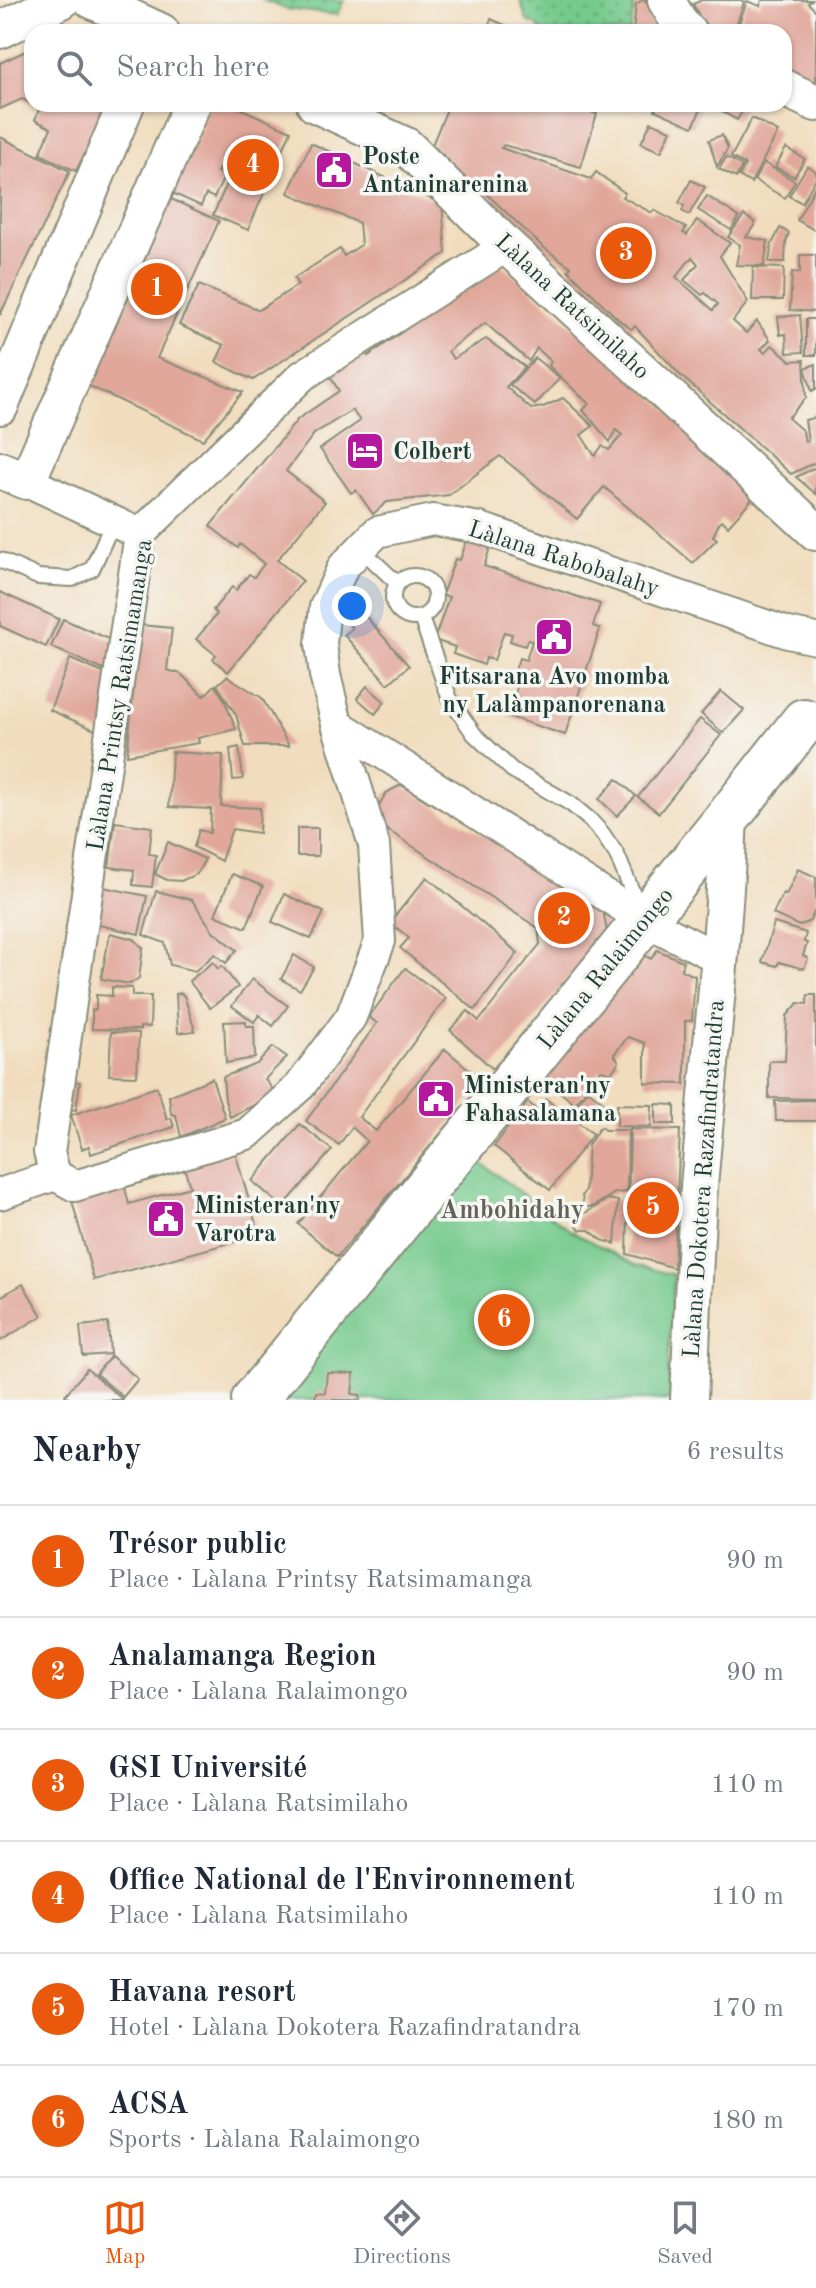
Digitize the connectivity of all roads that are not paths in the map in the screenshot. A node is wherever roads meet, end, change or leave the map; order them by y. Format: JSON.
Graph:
{"nodes":[{"id":1,"x":62,"y":0,"type":"edge"},
{"id":2,"x":92,"y":0,"type":"edge"},
{"id":3,"x":666,"y":0,"type":"edge"},
{"id":4,"x":143,"y":24,"type":"edge"},
{"id":5,"x":680,"y":24,"type":"edge"},
{"id":6,"x":0,"y":30,"type":"edge"},
{"id":7,"x":792,"y":92,"type":"edge"},
{"id":8,"x":816,"y":103,"type":"edge"},
{"id":9,"x":123,"y":112,"type":"edge"},
{"id":10,"x":188,"y":112,"type":"edge"},
{"id":11,"x":332,"y":112,"type":"edge"},
{"id":12,"x":507,"y":246,"type":"junction"},
{"id":13,"x":0,"y":406,"type":"edge"},
{"id":14,"x":14,"y":475,"type":"edge"},
{"id":15,"x":126,"y":528,"type":"junction"},
{"id":16,"x":816,"y":532,"type":"edge"},
{"id":17,"x":361,"y":549,"type":"junction"},
{"id":18,"x":0,"y":560,"type":"edge"},
{"id":19,"x":397,"y":583,"type":"junction"},
{"id":20,"x":421,"y":618,"type":"junction"},
{"id":21,"x":816,"y":639,"type":"edge"},
{"id":22,"x":804,"y":721,"type":"dead end"},
{"id":23,"x":337,"y":724,"type":"junction"},
{"id":24,"x":729,"y":816,"type":"junction"},
{"id":25,"x":644,"y":920,"type":"junction"},
{"id":26,"x":718,"y":958,"type":"junction"},
{"id":27,"x":55,"y":1175,"type":"junction"},
{"id":28,"x":0,"y":1194,"type":"edge"},
{"id":29,"x":254,"y":1400,"type":"edge"},
{"id":30,"x":689,"y":1400,"type":"edge"}],
"edges":[{"from":1,"to":6,"type":"street"},
{"from":2,"to":4,"type":"street"},
{"from":3,"to":5,"type":"street"},
{"from":7,"to":8,"type":"street"},
{"from":9,"to":13,"type":"street"},
{"from":10,"to":14,"type":"street"},
{"from":11,"to":12,"type":"street","name":"Làlana Ratsimilaho"},
{"from":12,"to":15,"type":"street","name":"Làlana Printsy Ratsimamanga"},
{"from":12,"to":16,"type":"street","name":"Làlana Ratsimilaho"},
{"from":14,"to":15,"type":"street"},
{"from":15,"to":18,"type":"lane"},
{"from":15,"to":27,"type":"street","name":"Làlana Printsy Ratsimamanga"},
{"from":17,"to":19,"type":"lane"},
{"from":17,"to":21,"type":"street","name":"Làlana Rabobalahy"},
{"from":17,"to":23,"type":"street","name":"Làlana Rabobalahy"},
{"from":19,"to":20,"type":"lane"},
{"from":19,"to":20,"type":"lane"},
{"from":20,"to":25,"type":"lane"},
{"from":22,"to":24,"type":"main road","name":"Làlana Ralaimongo"},
{"from":23,"to":25,"type":"street"},
{"from":23,"to":27,"type":"street","name":"Làlana Rabobalahy"},
{"from":24,"to":25,"type":"main road","name":"Làlana Ralaimongo"},
{"from":24,"to":26,"type":"street","name":"Làlana Dokotera Razafindratandra"},
{"from":25,"to":26,"type":"street"},
{"from":25,"to":29,"type":"main road","name":"Làlana Ralaimongo"},
{"from":26,"to":30,"type":"street","name":"Làlana Dokotera Razafindratandra"},
{"from":27,"to":28,"type":"street","name":"Làlana Rabobalahy"}]}
